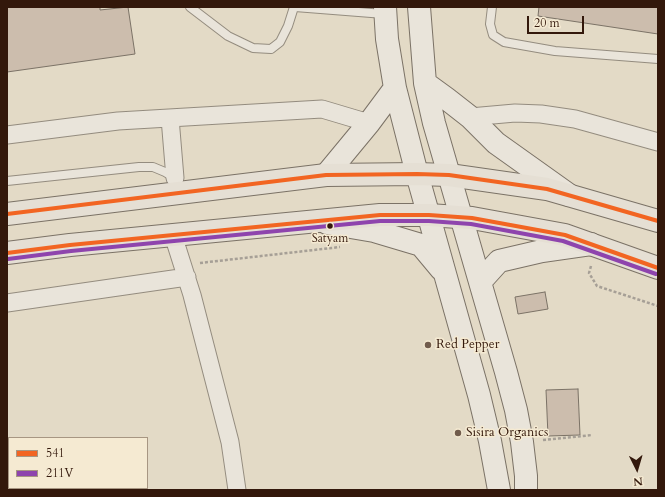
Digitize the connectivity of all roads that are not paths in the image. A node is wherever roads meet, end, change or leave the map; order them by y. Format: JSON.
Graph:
{"nodes":[{"id":1,"x":190,"y":7,"type":"edge"},
{"id":2,"x":295,"y":7,"type":"edge"},
{"id":3,"x":419,"y":7,"type":"edge"},
{"id":4,"x":492,"y":7,"type":"edge"},
{"id":5,"x":385,"y":11,"type":"edge"},
{"id":6,"x":658,"y":59,"type":"edge"},
{"id":7,"x":425,"y":83,"type":"junction"},
{"id":8,"x":395,"y":88,"type":"junction"},
{"id":9,"x":470,"y":117,"type":"junction"},
{"id":10,"x":170,"y":118,"type":"junction"},
{"id":11,"x":369,"y":123,"type":"junction"},
{"id":12,"x":7,"y":135,"type":"edge"},
{"id":13,"x":658,"y":142,"type":"edge"},
{"id":14,"x":417,"y":174,"type":"junction"},
{"id":15,"x":326,"y":175,"type":"junction"},
{"id":16,"x":449,"y":175,"type":"junction"},
{"id":17,"x":7,"y":181,"type":"edge"},
{"id":18,"x":184,"y":183,"type":"junction"},
{"id":19,"x":570,"y":196,"type":"junction"},
{"id":20,"x":7,"y":214,"type":"edge"},
{"id":21,"x":429,"y":215,"type":"junction"},
{"id":22,"x":462,"y":216,"type":"junction"},
{"id":23,"x":315,"y":221,"type":"junction"},
{"id":24,"x":658,"y":221,"type":"edge"},
{"id":25,"x":173,"y":235,"type":"junction"},
{"id":26,"x":593,"y":245,"type":"junction"},
{"id":27,"x":7,"y":253,"type":"edge"},
{"id":28,"x":658,"y":268,"type":"edge"},
{"id":29,"x":185,"y":271,"type":"junction"},
{"id":30,"x":446,"y":276,"type":"junction"},
{"id":31,"x":480,"y":282,"type":"junction"},
{"id":32,"x":7,"y":303,"type":"edge"},
{"id":33,"x":236,"y":490,"type":"edge"},
{"id":34,"x":499,"y":490,"type":"edge"},
{"id":35,"x":526,"y":490,"type":"edge"}],
"edges":[{"from":1,"to":2,"type":"lane"},
{"from":2,"to":5,"type":"lane"},
{"from":3,"to":7,"type":"main road"},
{"from":4,"to":6,"type":"lane"},
{"from":5,"to":8,"type":"main road"},
{"from":7,"to":9,"type":"main road"},
{"from":7,"to":16,"type":"main road"},
{"from":8,"to":11,"type":"main road"},
{"from":8,"to":14,"type":"main road"},
{"from":9,"to":13,"type":"street"},
{"from":9,"to":19,"type":"main road"},
{"from":10,"to":11,"type":"street"},
{"from":10,"to":12,"type":"street"},
{"from":10,"to":18,"type":"street"},
{"from":11,"to":15,"type":"main road"},
{"from":14,"to":15,"type":"main road"},
{"from":14,"to":16,"type":"main road"},
{"from":14,"to":21,"type":"main road"},
{"from":15,"to":18,"type":"main road"},
{"from":16,"to":19,"type":"main road"},
{"from":16,"to":22,"type":"main road"},
{"from":17,"to":18,"type":"lane"},
{"from":18,"to":20,"type":"main road"},
{"from":19,"to":24,"type":"main road"},
{"from":21,"to":22,"type":"main road"},
{"from":21,"to":23,"type":"main road"},
{"from":21,"to":30,"type":"main road"},
{"from":22,"to":26,"type":"main road"},
{"from":22,"to":31,"type":"main road"},
{"from":23,"to":25,"type":"main road"},
{"from":23,"to":30,"type":"main road"},
{"from":25,"to":27,"type":"main road"},
{"from":25,"to":29,"type":"street"},
{"from":26,"to":28,"type":"main road"},
{"from":26,"to":31,"type":"main road"},
{"from":29,"to":32,"type":"street"},
{"from":29,"to":33,"type":"street"},
{"from":30,"to":34,"type":"main road"},
{"from":31,"to":35,"type":"main road"}]}
